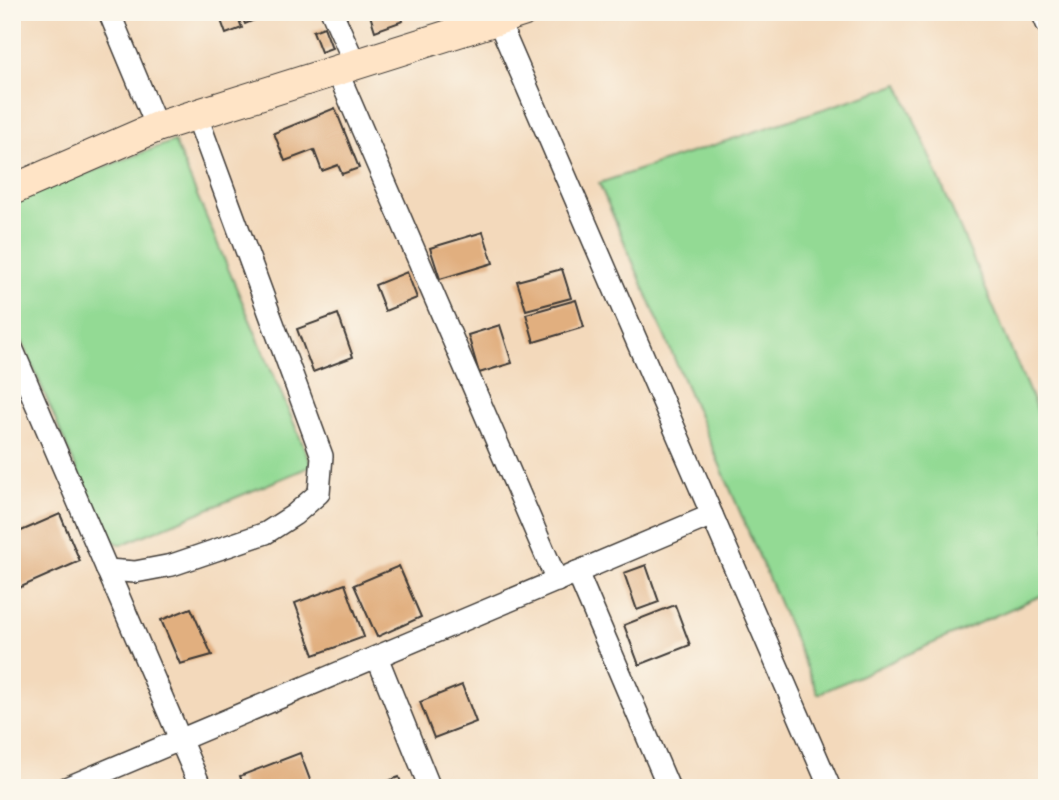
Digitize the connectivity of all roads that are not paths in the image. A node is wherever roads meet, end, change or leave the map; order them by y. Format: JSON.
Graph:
{"nodes":[{"id":1,"x":109,"y":12,"type":"edge"},
{"id":2,"x":332,"y":12,"type":"edge"},
{"id":3,"x":1042,"y":12,"type":"edge"},
{"id":4,"x":510,"y":16,"type":"edge"},
{"id":5,"x":1047,"y":24,"type":"edge"},
{"id":6,"x":346,"y":68,"type":"junction"},
{"id":7,"x":196,"y":114,"type":"junction"},
{"id":8,"x":158,"y":127,"type":"junction"},
{"id":9,"x":12,"y":190,"type":"edge"},
{"id":10,"x":12,"y":348,"type":"edge"},
{"id":11,"x":712,"y":515,"type":"junction"},
{"id":12,"x":107,"y":570,"type":"junction"},
{"id":13,"x":577,"y":572,"type":"junction"},
{"id":14,"x":557,"y":581,"type":"junction"},
{"id":15,"x":377,"y":657,"type":"junction"},
{"id":16,"x":180,"y":740,"type":"junction"},
{"id":17,"x":66,"y":788,"type":"edge"},
{"id":18,"x":201,"y":788,"type":"edge"},
{"id":19,"x":430,"y":788,"type":"edge"},
{"id":20,"x":669,"y":788,"type":"edge"},
{"id":21,"x":830,"y":788,"type":"edge"}],
"edges":[{"from":1,"to":8,"type":"street"},
{"from":2,"to":6,"type":"street"},
{"from":3,"to":5,"type":"street"},
{"from":4,"to":6,"type":"street"},
{"from":4,"to":11,"type":"street"},
{"from":6,"to":7,"type":"street"},
{"from":6,"to":14,"type":"street"},
{"from":7,"to":8,"type":"street"},
{"from":7,"to":12,"type":"street"},
{"from":8,"to":9,"type":"street"},
{"from":10,"to":12,"type":"street"},
{"from":11,"to":13,"type":"street"},
{"from":11,"to":21,"type":"street"},
{"from":12,"to":16,"type":"street"},
{"from":13,"to":14,"type":"street"},
{"from":13,"to":20,"type":"street"},
{"from":14,"to":15,"type":"street"},
{"from":15,"to":16,"type":"street"},
{"from":15,"to":19,"type":"street"},
{"from":16,"to":17,"type":"street"},
{"from":16,"to":18,"type":"street"}]}
